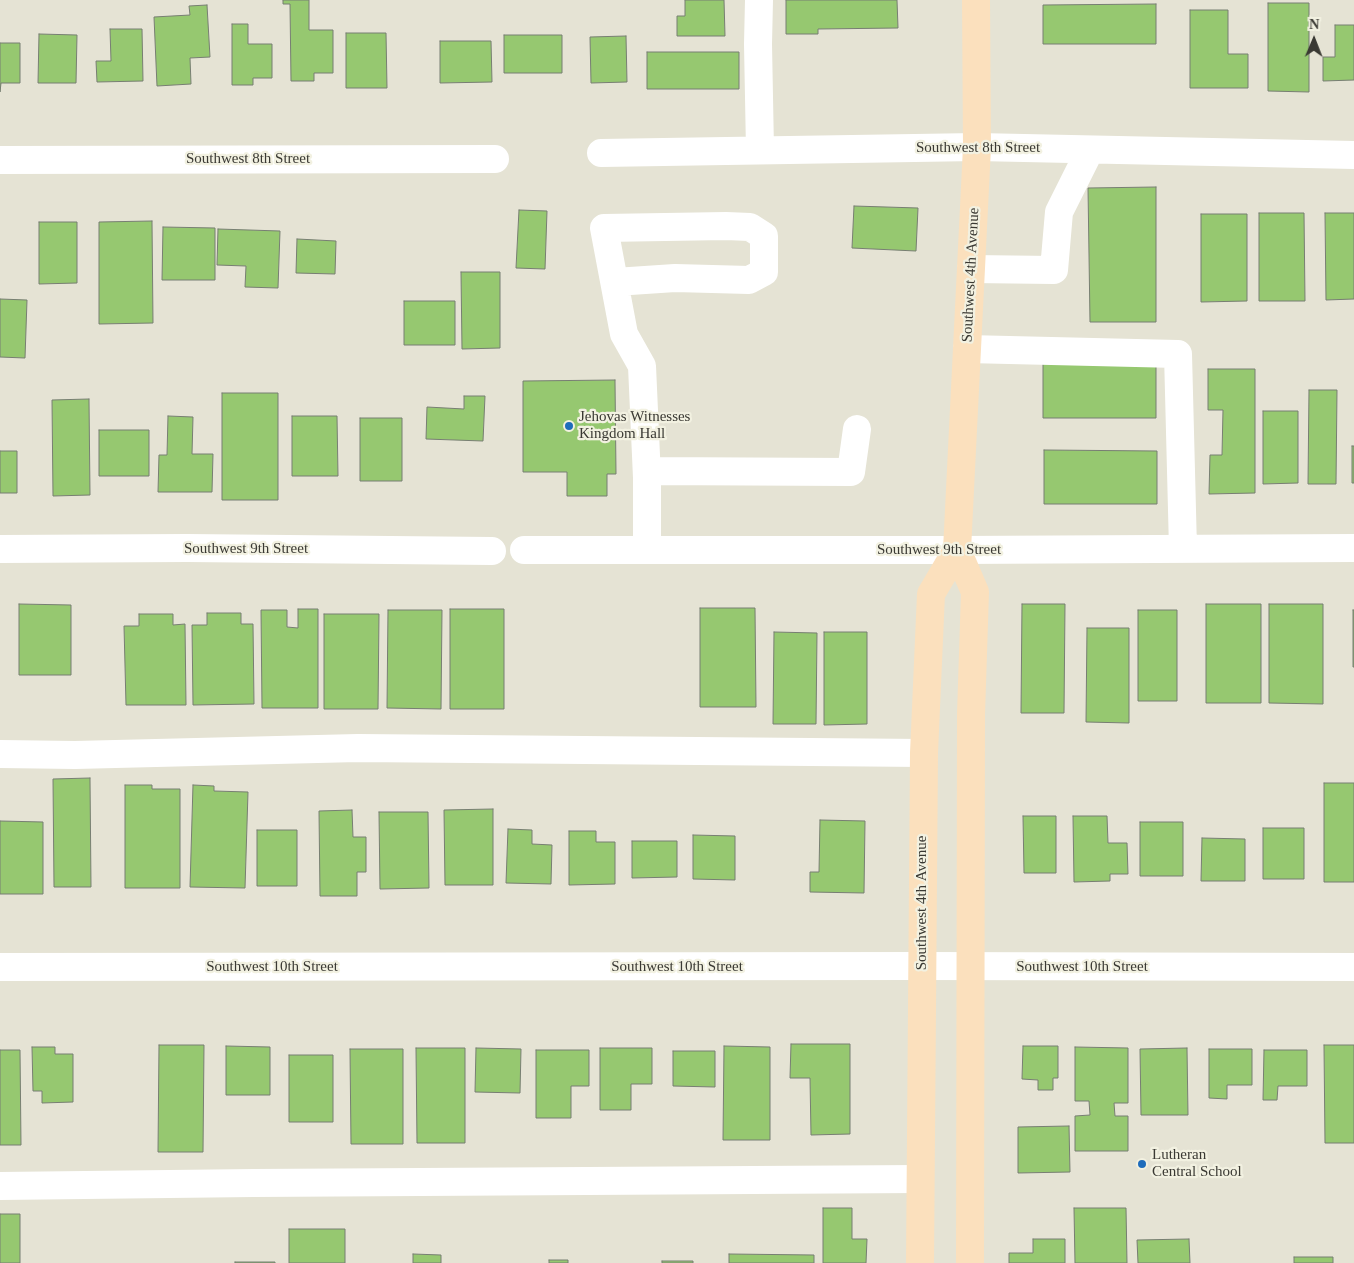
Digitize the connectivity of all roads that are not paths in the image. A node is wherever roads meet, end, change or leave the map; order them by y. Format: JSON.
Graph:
{"nodes":[{"id":1,"x":760,"y":0,"type":"edge"},
{"id":2,"x":976,"y":0,"type":"edge"},
{"id":3,"x":977,"y":147,"type":"junction"},
{"id":4,"x":760,"y":150,"type":"junction"},
{"id":5,"x":1090,"y":150,"type":"junction"},
{"id":6,"x":601,"y":153,"type":"dead end"},
{"id":7,"x":1354,"y":155,"type":"edge"},
{"id":8,"x":495,"y":159,"type":"dead end"},
{"id":9,"x":0,"y":160,"type":"edge"},
{"id":10,"x":971,"y":269,"type":"junction"},
{"id":11,"x":615,"y":282,"type":"junction"},
{"id":12,"x":967,"y":349,"type":"junction"},
{"id":13,"x":857,"y":429,"type":"dead end"},
{"id":14,"x":647,"y":472,"type":"junction"},
{"id":15,"x":1354,"y":548,"type":"edge"},
{"id":16,"x":0,"y":549,"type":"edge"},
{"id":17,"x":646,"y":549,"type":"junction"},
{"id":18,"x":1183,"y":549,"type":"junction"},
{"id":19,"x":492,"y":550,"type":"dead end"},
{"id":20,"x":524,"y":550,"type":"dead end"},
{"id":21,"x":957,"y":550,"type":"junction"},
{"id":22,"x":924,"y":753,"type":"junction"},
{"id":23,"x":0,"y":754,"type":"edge"},
{"id":24,"x":922,"y":966,"type":"junction"},
{"id":25,"x":970,"y":967,"type":"junction"},
{"id":26,"x":1354,"y":967,"type":"edge"},
{"id":27,"x":0,"y":968,"type":"edge"},
{"id":28,"x":920,"y":1179,"type":"junction"},
{"id":29,"x":0,"y":1186,"type":"edge"},
{"id":30,"x":920,"y":1263,"type":"edge"},
{"id":31,"x":970,"y":1263,"type":"edge"}],
"edges":[{"from":1,"to":4,"type":"street"},
{"from":2,"to":3,"type":"main road","name":"Southwest 4th Avenue"},
{"from":3,"to":4,"type":"street","name":"Southwest 8th Street"},
{"from":3,"to":5,"type":"street","name":"Southwest 8th Street"},
{"from":3,"to":10,"type":"main road","name":"Southwest 4th Avenue"},
{"from":4,"to":6,"type":"street","name":"Southwest 8th Street"},
{"from":5,"to":7,"type":"street","name":"Southwest 8th Street"},
{"from":5,"to":10,"type":"street"},
{"from":8,"to":9,"type":"street","name":"Southwest 8th Street"},
{"from":10,"to":12,"type":"main road","name":"Southwest 4th Avenue"},
{"from":11,"to":11,"type":"street"},
{"from":11,"to":14,"type":"street"},
{"from":12,"to":18,"type":"street"},
{"from":12,"to":21,"type":"main road","name":"Southwest 4th Avenue"},
{"from":13,"to":14,"type":"street"},
{"from":14,"to":17,"type":"street"},
{"from":15,"to":18,"type":"street","name":"Southwest 9th Street"},
{"from":16,"to":19,"type":"street","name":"Southwest 9th Street"},
{"from":17,"to":20,"type":"street","name":"Southwest 9th Street"},
{"from":17,"to":21,"type":"street","name":"Southwest 9th Street"},
{"from":18,"to":21,"type":"street","name":"Southwest 9th Street"},
{"from":21,"to":22,"type":"main road","name":"Southwest 4th Avenue"},
{"from":21,"to":25,"type":"main road","name":"Southwest 4th Avenue"},
{"from":22,"to":23,"type":"street"},
{"from":22,"to":24,"type":"main road","name":"Southwest 4th Avenue"},
{"from":24,"to":25,"type":"street","name":"Southwest 10th Street"},
{"from":24,"to":27,"type":"street","name":"Southwest 10th Street"},
{"from":24,"to":28,"type":"main road","name":"Southwest 4th Avenue"},
{"from":25,"to":26,"type":"street","name":"Southwest 10th Street"},
{"from":25,"to":31,"type":"main road","name":"Southwest 4th Avenue"},
{"from":28,"to":29,"type":"street"},
{"from":28,"to":30,"type":"main road","name":"Southwest 4th Avenue"}]}
